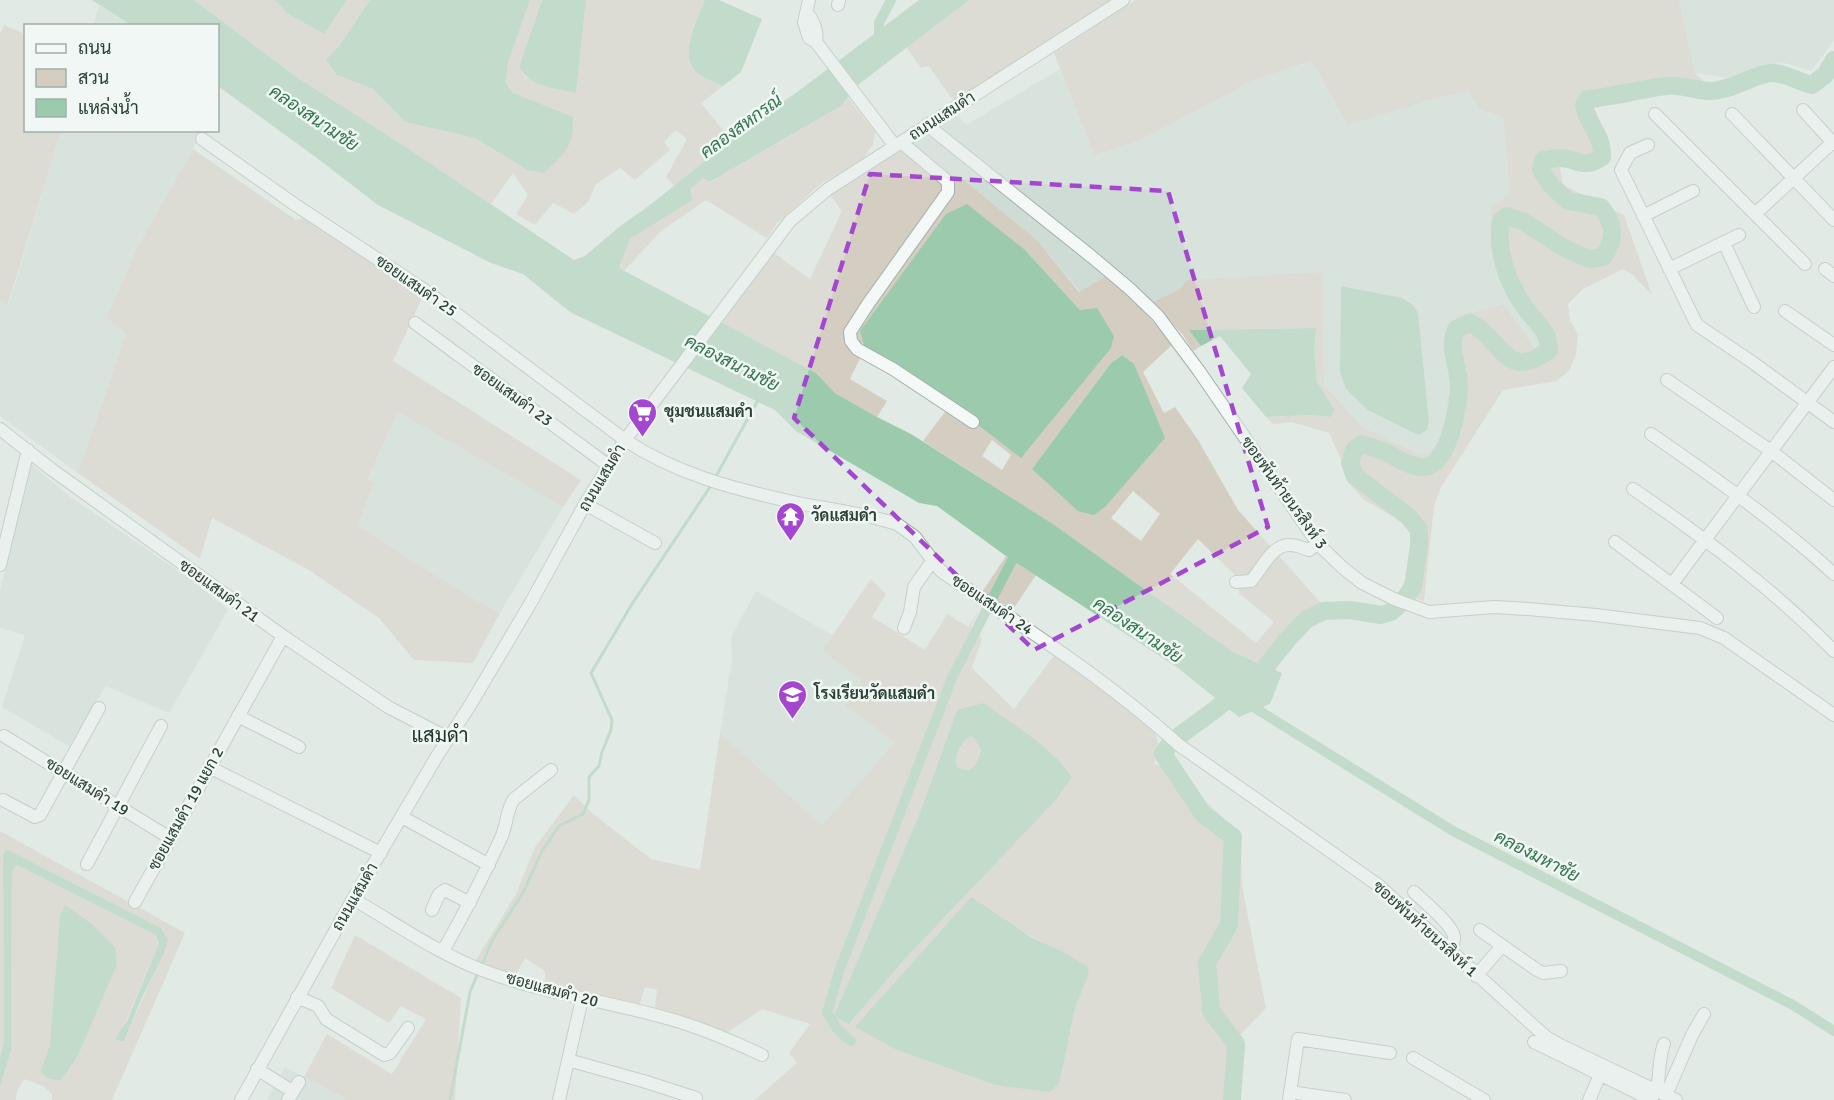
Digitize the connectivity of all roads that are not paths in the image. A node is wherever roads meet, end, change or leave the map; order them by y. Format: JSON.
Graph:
{"nodes":[{"id":1,"x":1123,"y":0,"type":"edge"},
{"id":2,"x":808,"y":6,"type":"edge"},
{"id":3,"x":1803,"y":110,"type":"dead end"},
{"id":4,"x":1655,"y":114,"type":"dead end"},
{"id":5,"x":1732,"y":114,"type":"dead end"},
{"id":6,"x":927,"y":125,"type":"junction"},
{"id":7,"x":202,"y":139,"type":"dead end"},
{"id":8,"x":1834,"y":143,"type":"edge"},
{"id":9,"x":898,"y":144,"type":"junction"},
{"id":10,"x":1648,"y":145,"type":"dead end"},
{"id":11,"x":1794,"y":178,"type":"junction"},
{"id":12,"x":1693,"y":191,"type":"dead end"},
{"id":13,"x":1755,"y":214,"type":"junction"},
{"id":14,"x":1643,"y":216,"type":"junction"},
{"id":15,"x":1834,"y":220,"type":"edge"},
{"id":16,"x":1739,"y":235,"type":"dead end"},
{"id":17,"x":1724,"y":243,"type":"junction"},
{"id":18,"x":1805,"y":264,"type":"dead end"},
{"id":19,"x":1669,"y":269,"type":"junction"},
{"id":20,"x":1755,"y":308,"type":"dead end"},
{"id":21,"x":1785,"y":311,"type":"dead end"},
{"id":22,"x":415,"y":323,"type":"dead end"},
{"id":23,"x":1834,"y":345,"type":"edge"},
{"id":24,"x":1834,"y":367,"type":"edge"},
{"id":25,"x":1667,"y":380,"type":"dead end"},
{"id":26,"x":1808,"y":401,"type":"junction"},
{"id":27,"x":973,"y":422,"type":"dead end"},
{"id":28,"x":1834,"y":422,"type":"edge"},
{"id":29,"x":0,"y":429,"type":"edge"},
{"id":30,"x":1651,"y":434,"type":"dead end"},
{"id":31,"x":625,"y":440,"type":"junction"},
{"id":32,"x":28,"y":450,"type":"junction"},
{"id":33,"x":1771,"y":451,"type":"junction"},
{"id":34,"x":609,"y":466,"type":"junction"},
{"id":35,"x":1633,"y":489,"type":"dead end"},
{"id":36,"x":1738,"y":495,"type":"junction"},
{"id":37,"x":1834,"y":500,"type":"edge"},
{"id":38,"x":585,"y":504,"type":"junction"},
{"id":39,"x":1705,"y":539,"type":"junction"},
{"id":40,"x":655,"y":543,"type":"dead end"},
{"id":41,"x":1615,"y":543,"type":"dead end"},
{"id":42,"x":1318,"y":544,"type":"junction"},
{"id":43,"x":933,"y":560,"type":"junction"},
{"id":44,"x":0,"y":566,"type":"edge"},
{"id":45,"x":1834,"y":574,"type":"edge"},
{"id":46,"x":1236,"y":582,"type":"dead end"},
{"id":47,"x":1672,"y":584,"type":"junction"},
{"id":48,"x":1717,"y":618,"type":"dead end"},
{"id":49,"x":904,"y":628,"type":"dead end"},
{"id":50,"x":283,"y":636,"type":"junction"},
{"id":51,"x":1834,"y":651,"type":"edge"},
{"id":52,"x":99,"y":708,"type":"dead end"},
{"id":53,"x":1834,"y":715,"type":"edge"},
{"id":54,"x":238,"y":716,"type":"junction"},
{"id":55,"x":161,"y":726,"type":"dead end"},
{"id":56,"x":4,"y":736,"type":"dead end"},
{"id":57,"x":448,"y":738,"type":"junction"},
{"id":58,"x":1179,"y":745,"type":"joint"},
{"id":59,"x":299,"y":747,"type":"dead end"},
{"id":60,"x":209,"y":767,"type":"junction"},
{"id":61,"x":551,"y":770,"type":"dead end"},
{"id":62,"x":63,"y":773,"type":"junction"},
{"id":63,"x":3,"y":800,"type":"dead end"},
{"id":64,"x":117,"y":806,"type":"junction"},
{"id":65,"x":402,"y":817,"type":"junction"},
{"id":66,"x":170,"y":838,"type":"junction"},
{"id":67,"x":381,"y":853,"type":"junction"},
{"id":68,"x":87,"y":864,"type":"dead end"},
{"id":69,"x":489,"y":865,"type":"junction"},
{"id":70,"x":1414,"y":892,"type":"dead end"},
{"id":71,"x":353,"y":899,"type":"junction"},
{"id":72,"x":135,"y":902,"type":"dead end"},
{"id":73,"x":470,"y":903,"type":"junction"},
{"id":74,"x":432,"y":910,"type":"dead end"},
{"id":75,"x":1480,"y":930,"type":"dead end"},
{"id":76,"x":1502,"y":946,"type":"junction"},
{"id":77,"x":1450,"y":950,"type":"junction"},
{"id":78,"x":443,"y":951,"type":"junction"},
{"id":79,"x":1562,"y":971,"type":"dead end"},
{"id":80,"x":1476,"y":975,"type":"junction"},
{"id":81,"x":297,"y":997,"type":"junction"},
{"id":82,"x":582,"y":999,"type":"junction"},
{"id":83,"x":1704,"y":1014,"type":"dead end"},
{"id":84,"x":408,"y":1028,"type":"dead end"},
{"id":85,"x":1534,"y":1042,"type":"dead end"},
{"id":86,"x":1664,"y":1044,"type":"dead end"},
{"id":87,"x":1390,"y":1053,"type":"dead end"},
{"id":88,"x":762,"y":1055,"type":"dead end"},
{"id":89,"x":1413,"y":1058,"type":"dead end"},
{"id":90,"x":568,"y":1060,"type":"junction"},
{"id":91,"x":257,"y":1069,"type":"junction"},
{"id":92,"x":1600,"y":1075,"type":"junction"},
{"id":93,"x":293,"y":1091,"type":"edge"},
{"id":94,"x":1289,"y":1096,"type":"edge"},
{"id":95,"x":1663,"y":1097,"type":"edge"},
{"id":96,"x":696,"y":1098,"type":"dead end"},
{"id":97,"x":241,"y":1100,"type":"edge"},
{"id":98,"x":559,"y":1100,"type":"edge"},
{"id":99,"x":1345,"y":1100,"type":"edge"},
{"id":100,"x":1484,"y":1100,"type":"edge"},
{"id":101,"x":1589,"y":1100,"type":"edge"}],
"edges":[{"from":1,"to":6,"type":"street","name":"ถนนแสมดำ"},
{"from":2,"to":9,"type":"street"},
{"from":3,"to":8,"type":"street"},
{"from":4,"to":13,"type":"street"},
{"from":5,"to":11,"type":"street"},
{"from":6,"to":9,"type":"street","name":"ถนนแสมดำ"},
{"from":6,"to":42,"type":"street","name":"ซอยพันท้ายนรสิงห์ 3"},
{"from":7,"to":31,"type":"street","name":"ซอยแสมดำ 25"},
{"from":8,"to":11,"type":"street"},
{"from":9,"to":27,"type":"street"},
{"from":9,"to":31,"type":"street","name":"ถนนแสมดำ"},
{"from":10,"to":14,"type":"street"},
{"from":11,"to":13,"type":"street"},
{"from":11,"to":15,"type":"street"},
{"from":12,"to":14,"type":"street"},
{"from":13,"to":18,"type":"street"},
{"from":14,"to":19,"type":"street"},
{"from":16,"to":17,"type":"street"},
{"from":17,"to":19,"type":"street"},
{"from":17,"to":20,"type":"street"},
{"from":19,"to":26,"type":"street"},
{"from":21,"to":23,"type":"street"},
{"from":22,"to":34,"type":"street","name":"ซอยแสมดำ 23"},
{"from":24,"to":26,"type":"street"},
{"from":25,"to":33,"type":"street"},
{"from":26,"to":28,"type":"street"},
{"from":26,"to":33,"type":"street"},
{"from":29,"to":32,"type":"street","name":"ซอยแสมดำ 21"},
{"from":30,"to":36,"type":"street"},
{"from":31,"to":34,"type":"street","name":"ถนนแสมดำ"},
{"from":31,"to":43,"type":"street","name":"ซอยแสมดำ 24"},
{"from":32,"to":44,"type":"street"},
{"from":32,"to":50,"type":"street","name":"ซอยแสมดำ 21"},
{"from":33,"to":36,"type":"street"},
{"from":33,"to":37,"type":"street"},
{"from":34,"to":38,"type":"street","name":"ถนนแสมดำ"},
{"from":35,"to":39,"type":"street"},
{"from":36,"to":39,"type":"street"},
{"from":36,"to":45,"type":"street"},
{"from":38,"to":40,"type":"street"},
{"from":38,"to":57,"type":"street","name":"ถนนแสมดำ"},
{"from":39,"to":47,"type":"street"},
{"from":39,"to":51,"type":"street"},
{"from":41,"to":47,"type":"street"},
{"from":42,"to":46,"type":"street"},
{"from":42,"to":53,"type":"street","name":"ซอยพันท้ายนรสิงห์ 3"},
{"from":43,"to":49,"type":"street"},
{"from":43,"to":58,"type":"street","name":"ซอยแสมดำ 24"},
{"from":47,"to":48,"type":"street"},
{"from":50,"to":54,"type":"street","name":"ซอยแสมดำ 19 แยก 2"},
{"from":50,"to":57,"type":"street","name":"ซอยแสมดำ 21"},
{"from":52,"to":62,"type":"street"},
{"from":54,"to":59,"type":"street"},
{"from":54,"to":60,"type":"street","name":"ซอยแสมดำ 19 แยก 2"},
{"from":55,"to":64,"type":"street"},
{"from":56,"to":62,"type":"street","name":"ซอยแสมดำ 19"},
{"from":57,"to":65,"type":"street","name":"ถนนแสมดำ"},
{"from":58,"to":77,"type":"street","name":"ซอยพันท้ายนรสิงห์ 1"},
{"from":60,"to":66,"type":"street","name":"ซอยแสมดำ 19 แยก 2"},
{"from":60,"to":67,"type":"street"},
{"from":61,"to":69,"type":"street"},
{"from":62,"to":63,"type":"street"},
{"from":62,"to":64,"type":"street","name":"ซอยแสมดำ 19"},
{"from":64,"to":66,"type":"street","name":"ซอยแสมดำ 19"},
{"from":64,"to":68,"type":"street"},
{"from":65,"to":67,"type":"street","name":"ถนนแสมดำ"},
{"from":65,"to":69,"type":"street"},
{"from":66,"to":72,"type":"street","name":"ซอยแสมดำ 19 แยก 2"},
{"from":67,"to":71,"type":"street","name":"ถนนแสมดำ"},
{"from":69,"to":73,"type":"street"},
{"from":70,"to":77,"type":"street"},
{"from":71,"to":78,"type":"street","name":"ซอยแสมดำ 20"},
{"from":71,"to":81,"type":"street","name":"ถนนแสมดำ"},
{"from":73,"to":74,"type":"street"},
{"from":73,"to":78,"type":"street"},
{"from":75,"to":76,"type":"street"},
{"from":76,"to":79,"type":"street"},
{"from":76,"to":80,"type":"street"},
{"from":77,"to":80,"type":"street","name":"ซอยพันท้ายนรสิงห์ 1"},
{"from":78,"to":82,"type":"street","name":"ซอยแสมดำ 20"},
{"from":80,"to":95,"type":"street","name":"ซอยพันท้ายนรสิงห์ 1"},
{"from":81,"to":84,"type":"street"},
{"from":81,"to":91,"type":"street","name":"ถนนแสมดำ"},
{"from":82,"to":88,"type":"street","name":"ซอยแสมดำ 20"},
{"from":82,"to":90,"type":"street"},
{"from":83,"to":95,"type":"street"},
{"from":85,"to":92,"type":"street"},
{"from":86,"to":95,"type":"street"},
{"from":87,"to":94,"type":"street"},
{"from":89,"to":100,"type":"street"},
{"from":90,"to":96,"type":"street"},
{"from":90,"to":98,"type":"street"},
{"from":91,"to":93,"type":"street"},
{"from":91,"to":97,"type":"street","name":"ถนนแสมดำ"},
{"from":92,"to":95,"type":"street"},
{"from":92,"to":101,"type":"street"},
{"from":94,"to":99,"type":"street"}]}
